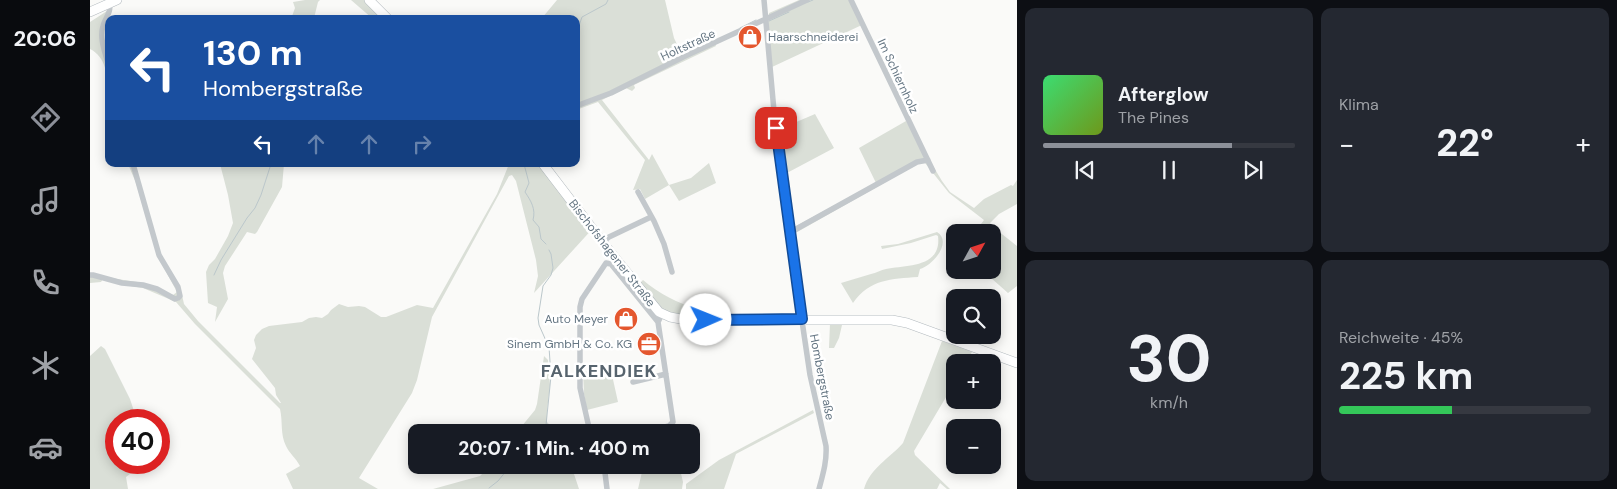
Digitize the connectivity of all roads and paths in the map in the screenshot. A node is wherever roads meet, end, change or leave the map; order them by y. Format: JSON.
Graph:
{"nodes":[{"id":1,"x":369,"y":0,"type":"edge"},
{"id":2,"x":764,"y":0,"type":"edge"},
{"id":3,"x":807,"y":0,"type":"edge"},
{"id":4,"x":851,"y":0,"type":"edge"},
{"id":5,"x":114,"y":2,"type":"edge"},
{"id":6,"x":90,"y":12,"type":"edge"},
{"id":7,"x":108,"y":15,"type":"edge"},
{"id":8,"x":384,"y":15,"type":"edge"},
{"id":9,"x":765,"y":20,"type":"junction"},
{"id":10,"x":105,"y":22,"type":"edge"},
{"id":11,"x":105,"y":52,"type":"edge"},
{"id":12,"x":580,"y":105,"type":"edge"},
{"id":13,"x":928,"y":160,"type":"junction"},
{"id":14,"x":134,"y":167,"type":"edge"},
{"id":15,"x":544,"y":167,"type":"edge"},
{"id":16,"x":933,"y":171,"type":"dead end"},
{"id":17,"x":638,"y":192,"type":"dead end"},
{"id":18,"x":651,"y":217,"type":"junction"},
{"id":19,"x":789,"y":233,"type":"junction"},
{"id":20,"x":603,"y":242,"type":"junction"},
{"id":21,"x":672,"y":272,"type":"dead end"},
{"id":22,"x":90,"y":275,"type":"edge"},
{"id":23,"x":660,"y":318,"type":"junction"},
{"id":24,"x":802,"y":319,"type":"junction"},
{"id":25,"x":1017,"y":363,"type":"edge"},
{"id":26,"x":666,"y":374,"type":"junction"},
{"id":27,"x":633,"y":382,"type":"dead end"},
{"id":28,"x":588,"y":424,"type":"edge"},
{"id":29,"x":671,"y":424,"type":"edge"},
{"id":30,"x":606,"y":474,"type":"edge"},
{"id":31,"x":608,"y":489,"type":"edge"},
{"id":32,"x":819,"y":489,"type":"edge"}],
"edges":[{"from":1,"to":8,"type":"street"},
{"from":2,"to":9,"type":"street","name":"Hombergstraße"},
{"from":3,"to":9,"type":"street","name":"Holtstraße"},
{"from":4,"to":13,"type":"street","name":"Im Schiernholz"},
{"from":5,"to":6,"type":"street"},
{"from":5,"to":7,"type":"street"},
{"from":9,"to":12,"type":"street","name":"Holtstraße"},
{"from":9,"to":19,"type":"street","name":"Hombergstraße"},
{"from":10,"to":11,"type":"street"},
{"from":13,"to":16,"type":"street","name":"Im Schiernholz"},
{"from":13,"to":19,"type":"street"},
{"from":14,"to":22,"type":"street"},
{"from":15,"to":20,"type":"street","name":"Bischofshagener Straße"},
{"from":17,"to":18,"type":"street"},
{"from":18,"to":20,"type":"street"},
{"from":18,"to":21,"type":"street"},
{"from":19,"to":24,"type":"street","name":"Hombergstraße"},
{"from":20,"to":23,"type":"street","name":"Bischofshagener Straße"},
{"from":23,"to":24,"type":"street","name":"Bischofshagener Straße"},
{"from":23,"to":26,"type":"street"},
{"from":23,"to":28,"type":"street"},
{"from":24,"to":25,"type":"street","name":"Bischofshagener Straße"},
{"from":24,"to":32,"type":"street","name":"Hombergstraße"},
{"from":26,"to":27,"type":"street"},
{"from":26,"to":29,"type":"street"},
{"from":30,"to":31,"type":"street"}]}
